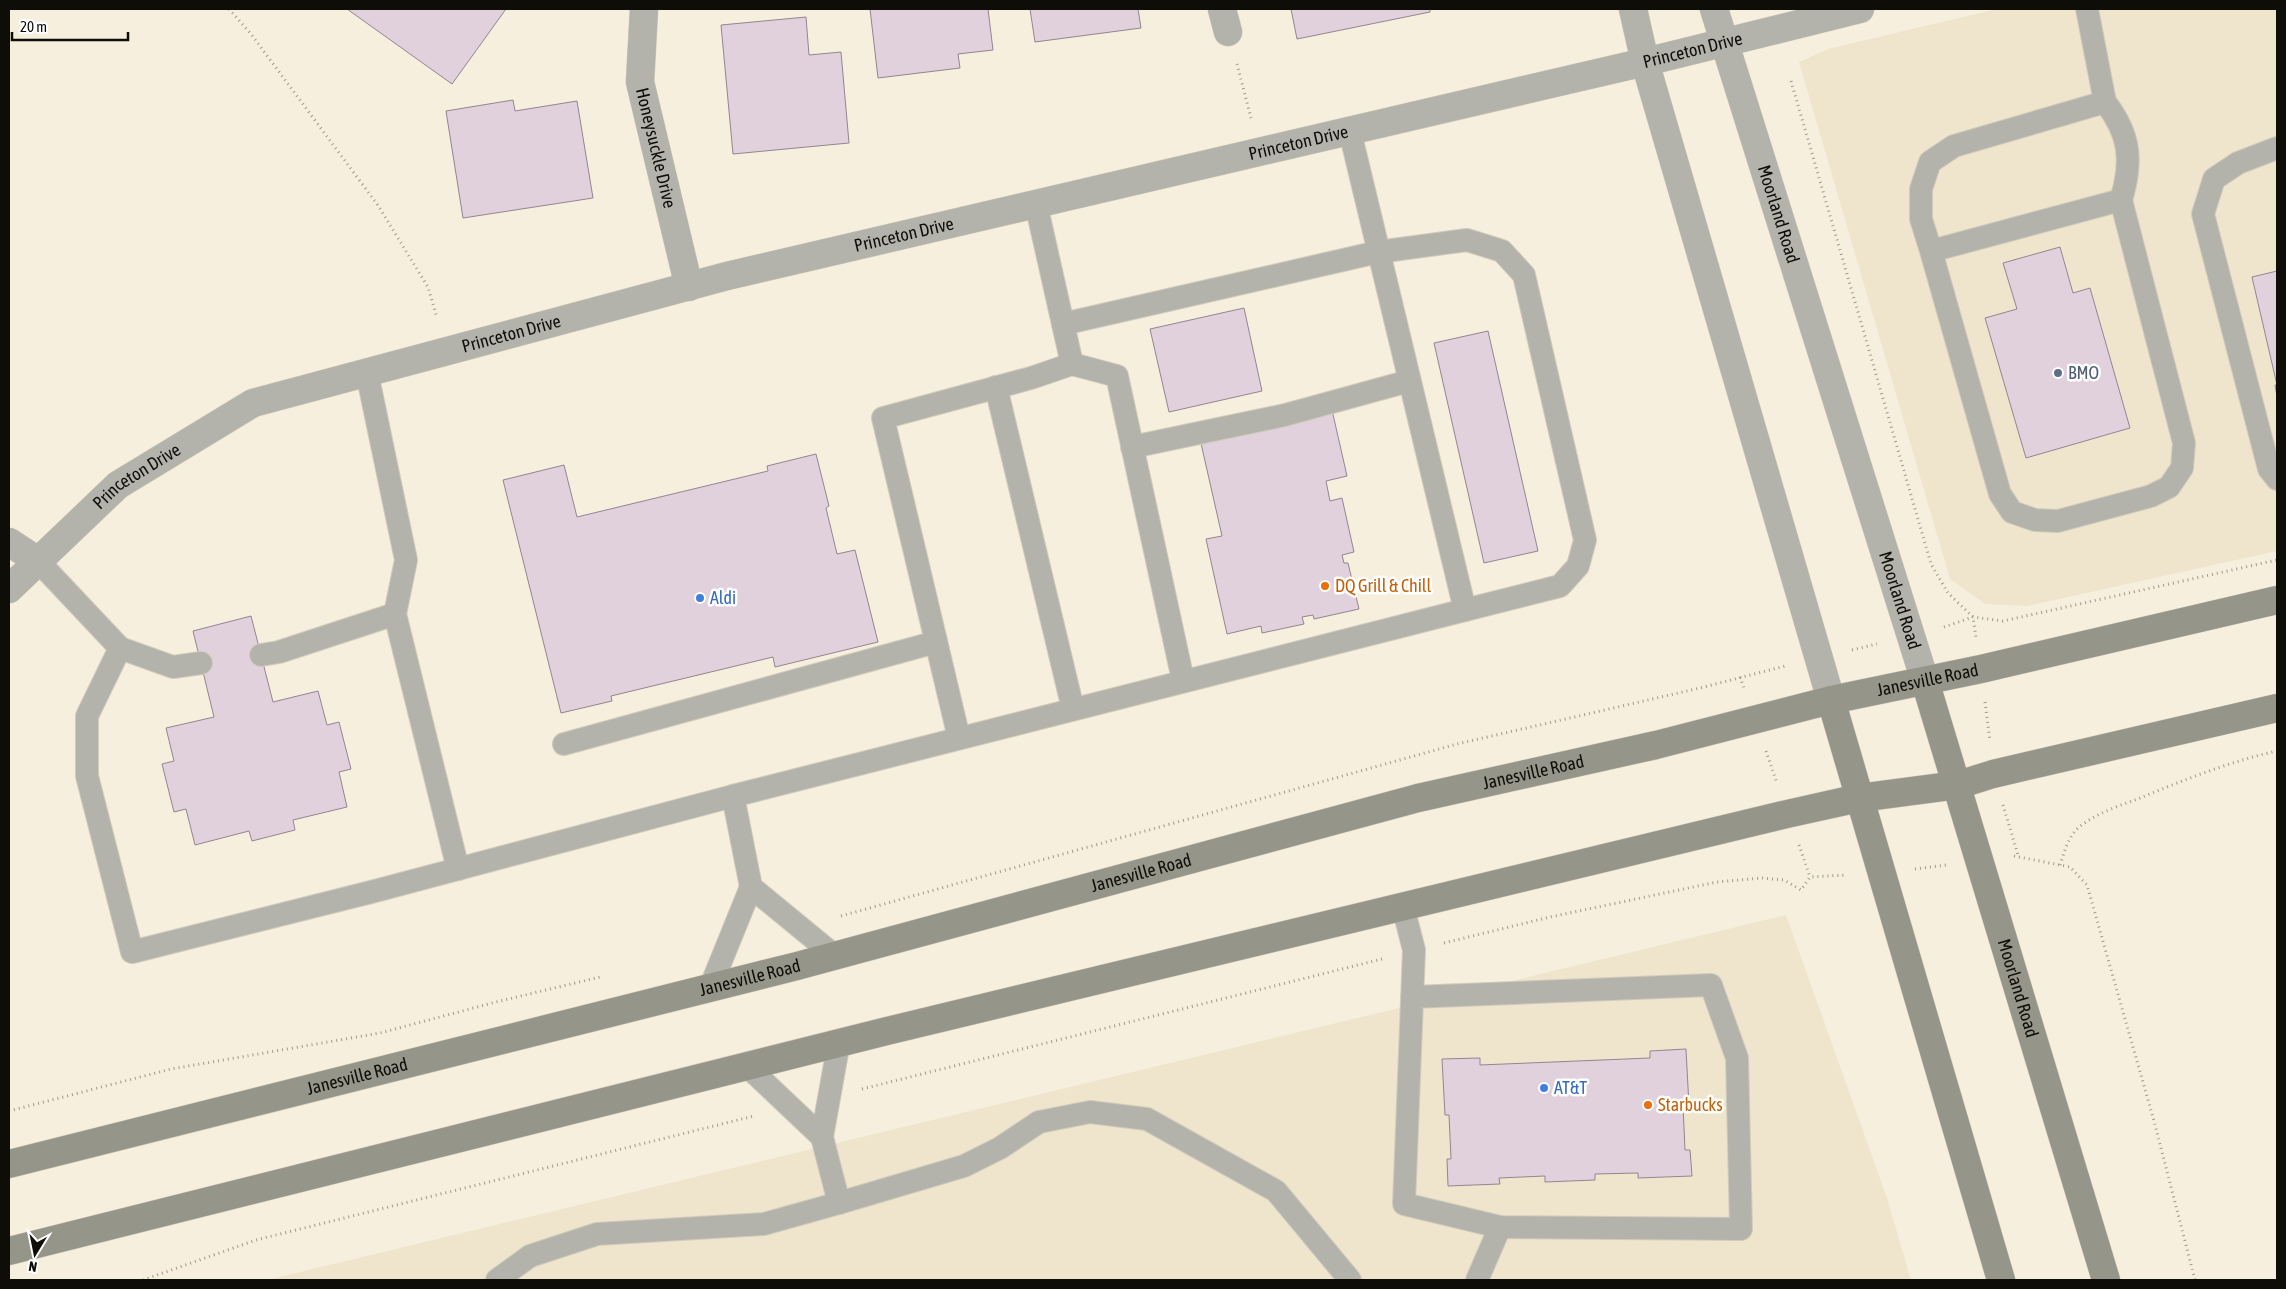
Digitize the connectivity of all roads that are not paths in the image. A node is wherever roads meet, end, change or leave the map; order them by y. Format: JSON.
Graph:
{"nodes":[{"id":1,"x":644,"y":9,"type":"edge"},
{"id":2,"x":1633,"y":9,"type":"edge"},
{"id":3,"x":1714,"y":9,"type":"edge"},
{"id":4,"x":1860,"y":9,"type":"edge"},
{"id":5,"x":2087,"y":9,"type":"edge"},
{"id":6,"x":1724,"y":43,"type":"junction"},
{"id":7,"x":1645,"y":62,"type":"junction"},
{"id":8,"x":2105,"y":102,"type":"junction"},
{"id":9,"x":1350,"y":132,"type":"junction"},
{"id":10,"x":2277,"y":148,"type":"edge"},
{"id":11,"x":2121,"y":200,"type":"junction"},
{"id":12,"x":1036,"y":204,"type":"junction"},
{"id":13,"x":1930,"y":251,"type":"junction"},
{"id":14,"x":1378,"y":252,"type":"junction"},
{"id":15,"x":689,"y":287,"type":"junction"},
{"id":16,"x":1063,"y":324,"type":"junction"},
{"id":17,"x":1072,"y":364,"type":"junction"},
{"id":18,"x":367,"y":373,"type":"junction"},
{"id":19,"x":1409,"y":380,"type":"junction"},
{"id":20,"x":996,"y":387,"type":"junction"},
{"id":21,"x":1132,"y":447,"type":"junction"},
{"id":22,"x":2277,"y":479,"type":"edge"},
{"id":23,"x":9,"y":542,"type":"edge"},
{"id":24,"x":38,"y":561,"type":"junction"},
{"id":25,"x":9,"y":589,"type":"edge"},
{"id":26,"x":2277,"y":600,"type":"edge"},
{"id":27,"x":1465,"y":610,"type":"junction"},
{"id":28,"x":395,"y":614,"type":"junction"},
{"id":29,"x":936,"y":642,"type":"junction"},
{"id":30,"x":120,"y":648,"type":"junction"},
{"id":31,"x":261,"y":655,"type":"dead end"},
{"id":32,"x":201,"y":663,"type":"dead end"},
{"id":33,"x":1183,"y":680,"type":"junction"},
{"id":34,"x":1925,"y":681,"type":"junction"},
{"id":35,"x":1831,"y":700,"type":"junction"},
{"id":36,"x":2277,"y":708,"type":"edge"},
{"id":37,"x":1073,"y":709,"type":"junction"},
{"id":38,"x":959,"y":738,"type":"junction"},
{"id":39,"x":564,"y":744,"type":"dead end"},
{"id":40,"x":1958,"y":785,"type":"junction"},
{"id":41,"x":733,"y":796,"type":"junction"},
{"id":42,"x":1859,"y":798,"type":"junction"},
{"id":43,"x":458,"y":870,"type":"junction"},
{"id":44,"x":751,"y":887,"type":"junction"},
{"id":45,"x":1403,"y":907,"type":"junction"},
{"id":46,"x":835,"y":956,"type":"junction"},
{"id":47,"x":710,"y":988,"type":"junction"},
{"id":48,"x":1412,"y":997,"type":"junction"},
{"id":49,"x":839,"y":1042,"type":"junction"},
{"id":50,"x":747,"y":1066,"type":"junction"},
{"id":51,"x":822,"y":1137,"type":"junction"},
{"id":52,"x":9,"y":1164,"type":"edge"},
{"id":53,"x":839,"y":1203,"type":"junction"},
{"id":54,"x":1500,"y":1227,"type":"junction"},
{"id":55,"x":9,"y":1251,"type":"edge"},
{"id":56,"x":497,"y":1280,"type":"edge"},
{"id":57,"x":1350,"y":1280,"type":"edge"},
{"id":58,"x":1477,"y":1280,"type":"edge"},
{"id":59,"x":2001,"y":1280,"type":"edge"},
{"id":60,"x":2106,"y":1280,"type":"edge"}],
"edges":[{"from":1,"to":15,"type":"street","name":"Honeysuckle Drive"},
{"from":2,"to":7,"type":"street"},
{"from":3,"to":6,"type":"street","name":"Moorland Road"},
{"from":4,"to":6,"type":"street","name":"Princeton Drive"},
{"from":5,"to":8,"type":"lane"},
{"from":6,"to":7,"type":"street","name":"Princeton Drive"},
{"from":6,"to":34,"type":"street","name":"Moorland Road"},
{"from":7,"to":9,"type":"street","name":"Princeton Drive"},
{"from":7,"to":35,"type":"street"},
{"from":8,"to":11,"type":"lane"},
{"from":8,"to":13,"type":"lane"},
{"from":9,"to":12,"type":"street","name":"Princeton Drive"},
{"from":9,"to":14,"type":"lane"},
{"from":10,"to":22,"type":"lane"},
{"from":11,"to":13,"type":"lane"},
{"from":11,"to":13,"type":"lane"},
{"from":12,"to":15,"type":"street","name":"Princeton Drive"},
{"from":12,"to":16,"type":"lane"},
{"from":14,"to":16,"type":"lane"},
{"from":14,"to":19,"type":"lane"},
{"from":14,"to":27,"type":"lane"},
{"from":15,"to":18,"type":"street","name":"Princeton Drive"},
{"from":16,"to":17,"type":"lane"},
{"from":17,"to":20,"type":"lane"},
{"from":17,"to":21,"type":"lane"},
{"from":18,"to":24,"type":"street","name":"Princeton Drive"},
{"from":18,"to":28,"type":"lane"},
{"from":19,"to":21,"type":"lane"},
{"from":19,"to":27,"type":"lane"},
{"from":20,"to":29,"type":"lane"},
{"from":20,"to":37,"type":"lane"},
{"from":21,"to":33,"type":"lane"},
{"from":23,"to":24,"type":"street"},
{"from":24,"to":25,"type":"street","name":"Princeton Drive"},
{"from":24,"to":30,"type":"lane"},
{"from":26,"to":34,"type":"main road","name":"Janesville Road"},
{"from":27,"to":33,"type":"lane"},
{"from":28,"to":31,"type":"lane"},
{"from":28,"to":43,"type":"lane"},
{"from":29,"to":38,"type":"lane"},
{"from":29,"to":39,"type":"lane"},
{"from":30,"to":32,"type":"lane"},
{"from":30,"to":43,"type":"lane"},
{"from":33,"to":37,"type":"lane"},
{"from":34,"to":35,"type":"main road","name":"Janesville Road"},
{"from":34,"to":40,"type":"main road","name":"Moorland Road"},
{"from":35,"to":42,"type":"main road"},
{"from":35,"to":46,"type":"main road","name":"Janesville Road"},
{"from":36,"to":40,"type":"main road"},
{"from":37,"to":38,"type":"lane"},
{"from":38,"to":41,"type":"lane"},
{"from":40,"to":42,"type":"main road"},
{"from":40,"to":60,"type":"main road","name":"Moorland Road"},
{"from":41,"to":43,"type":"lane"},
{"from":41,"to":44,"type":"lane"},
{"from":42,"to":45,"type":"main road"},
{"from":42,"to":59,"type":"main road"},
{"from":44,"to":46,"type":"lane"},
{"from":44,"to":47,"type":"lane"},
{"from":45,"to":48,"type":"lane"},
{"from":45,"to":49,"type":"main road"},
{"from":46,"to":47,"type":"main road","name":"Janesville Road"},
{"from":47,"to":52,"type":"main road","name":"Janesville Road"},
{"from":48,"to":54,"type":"lane"},
{"from":48,"to":54,"type":"lane"},
{"from":49,"to":50,"type":"main road"},
{"from":49,"to":51,"type":"lane"},
{"from":50,"to":51,"type":"lane"},
{"from":50,"to":55,"type":"main road"},
{"from":51,"to":53,"type":"lane"},
{"from":53,"to":56,"type":"lane"},
{"from":53,"to":57,"type":"lane"},
{"from":54,"to":58,"type":"lane"}]}
